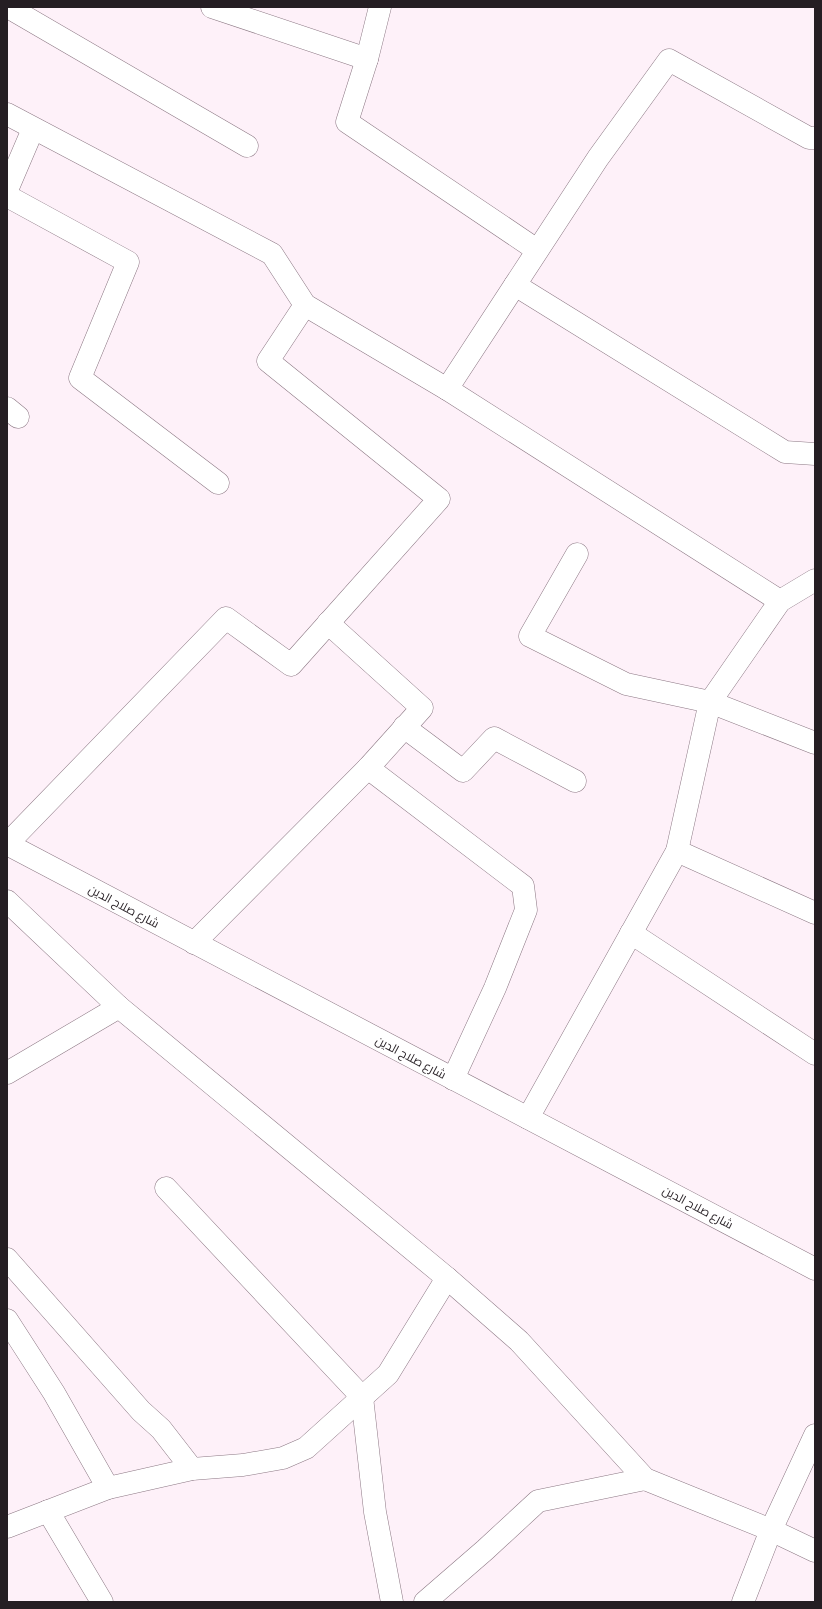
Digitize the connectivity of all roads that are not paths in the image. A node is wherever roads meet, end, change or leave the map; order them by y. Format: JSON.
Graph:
{"nodes":[{"id":1,"x":8,"y":7,"type":"edge"},
{"id":2,"x":212,"y":7,"type":"edge"},
{"id":3,"x":380,"y":7,"type":"edge"},
{"id":4,"x":367,"y":59,"type":"junction"},
{"id":5,"x":7,"y":114,"type":"edge"},
{"id":6,"x":33,"y":129,"type":"junction"},
{"id":7,"x":815,"y":138,"type":"edge"},
{"id":8,"x":247,"y":146,"type":"dead end"},
{"id":9,"x":7,"y":190,"type":"edge"},
{"id":10,"x":7,"y":196,"type":"edge"},
{"id":11,"x":537,"y":250,"type":"junction"},
{"id":12,"x":515,"y":285,"type":"junction"},
{"id":13,"x":306,"y":305,"type":"junction"},
{"id":14,"x":447,"y":389,"type":"junction"},
{"id":15,"x":815,"y":454,"type":"edge"},
{"id":16,"x":218,"y":483,"type":"dead end"},
{"id":17,"x":577,"y":554,"type":"dead end"},
{"id":18,"x":815,"y":580,"type":"edge"},
{"id":19,"x":780,"y":601,"type":"junction"},
{"id":20,"x":328,"y":623,"type":"junction"},
{"id":21,"x":710,"y":702,"type":"junction"},
{"id":22,"x":404,"y":728,"type":"junction"},
{"id":23,"x":815,"y":743,"type":"edge"},
{"id":24,"x":368,"y":768,"type":"junction"},
{"id":25,"x":575,"y":781,"type":"dead end"},
{"id":26,"x":7,"y":844,"type":"edge"},
{"id":27,"x":677,"y":851,"type":"junction"},
{"id":28,"x":7,"y":902,"type":"edge"},
{"id":29,"x":815,"y":913,"type":"edge"},
{"id":30,"x":631,"y":933,"type":"junction"},
{"id":31,"x":194,"y":943,"type":"junction"},
{"id":32,"x":119,"y":1007,"type":"junction"},
{"id":33,"x":815,"y":1054,"type":"edge"},
{"id":34,"x":7,"y":1074,"type":"edge"},
{"id":35,"x":453,"y":1079,"type":"junction"},
{"id":36,"x":528,"y":1118,"type":"junction"},
{"id":37,"x":166,"y":1188,"type":"dead end"},
{"id":38,"x":7,"y":1259,"type":"edge"},
{"id":39,"x":815,"y":1269,"type":"edge"},
{"id":40,"x":447,"y":1278,"type":"junction"},
{"id":41,"x":7,"y":1320,"type":"edge"},
{"id":42,"x":362,"y":1397,"type":"junction"},
{"id":43,"x":815,"y":1435,"type":"edge"},
{"id":44,"x":192,"y":1469,"type":"junction"},
{"id":45,"x":645,"y":1478,"type":"junction"},
{"id":46,"x":108,"y":1488,"type":"junction"},
{"id":47,"x":48,"y":1511,"type":"junction"},
{"id":48,"x":7,"y":1527,"type":"edge"},
{"id":49,"x":771,"y":1530,"type":"junction"},
{"id":50,"x":815,"y":1551,"type":"edge"},
{"id":51,"x":102,"y":1602,"type":"edge"},
{"id":52,"x":392,"y":1602,"type":"edge"},
{"id":53,"x":425,"y":1602,"type":"edge"},
{"id":54,"x":743,"y":1602,"type":"edge"}],
"edges":[{"from":1,"to":8,"type":"street"},
{"from":2,"to":4,"type":"street"},
{"from":3,"to":4,"type":"street"},
{"from":4,"to":11,"type":"street"},
{"from":5,"to":6,"type":"street"},
{"from":6,"to":9,"type":"street"},
{"from":6,"to":13,"type":"street"},
{"from":7,"to":11,"type":"street"},
{"from":10,"to":16,"type":"street"},
{"from":11,"to":12,"type":"street"},
{"from":12,"to":14,"type":"street"},
{"from":12,"to":15,"type":"street"},
{"from":13,"to":14,"type":"street"},
{"from":13,"to":20,"type":"street"},
{"from":14,"to":19,"type":"street"},
{"from":17,"to":21,"type":"street"},
{"from":18,"to":19,"type":"street"},
{"from":19,"to":21,"type":"street"},
{"from":20,"to":22,"type":"street"},
{"from":20,"to":26,"type":"street"},
{"from":21,"to":23,"type":"street"},
{"from":21,"to":27,"type":"street"},
{"from":22,"to":24,"type":"street"},
{"from":22,"to":25,"type":"street"},
{"from":24,"to":31,"type":"street"},
{"from":24,"to":35,"type":"street"},
{"from":26,"to":31,"type":"street","name":"شارع صلاح الدين"},
{"from":27,"to":29,"type":"street"},
{"from":27,"to":30,"type":"street"},
{"from":28,"to":32,"type":"street"},
{"from":30,"to":33,"type":"street"},
{"from":30,"to":36,"type":"street"},
{"from":31,"to":35,"type":"street","name":"شارع صلاح الدين"},
{"from":32,"to":34,"type":"street"},
{"from":32,"to":40,"type":"street"},
{"from":35,"to":36,"type":"street","name":"شارع صلاح الدين"},
{"from":36,"to":39,"type":"street","name":"شارع صلاح الدين"},
{"from":37,"to":42,"type":"street"},
{"from":38,"to":44,"type":"street"},
{"from":40,"to":42,"type":"street"},
{"from":40,"to":45,"type":"street"},
{"from":41,"to":46,"type":"street"},
{"from":42,"to":44,"type":"street"},
{"from":42,"to":52,"type":"street"},
{"from":43,"to":49,"type":"street"},
{"from":44,"to":46,"type":"street"},
{"from":45,"to":49,"type":"street"},
{"from":45,"to":53,"type":"street"},
{"from":46,"to":47,"type":"street"},
{"from":47,"to":48,"type":"street"},
{"from":47,"to":51,"type":"street"},
{"from":49,"to":50,"type":"street"},
{"from":49,"to":54,"type":"street"}]}
